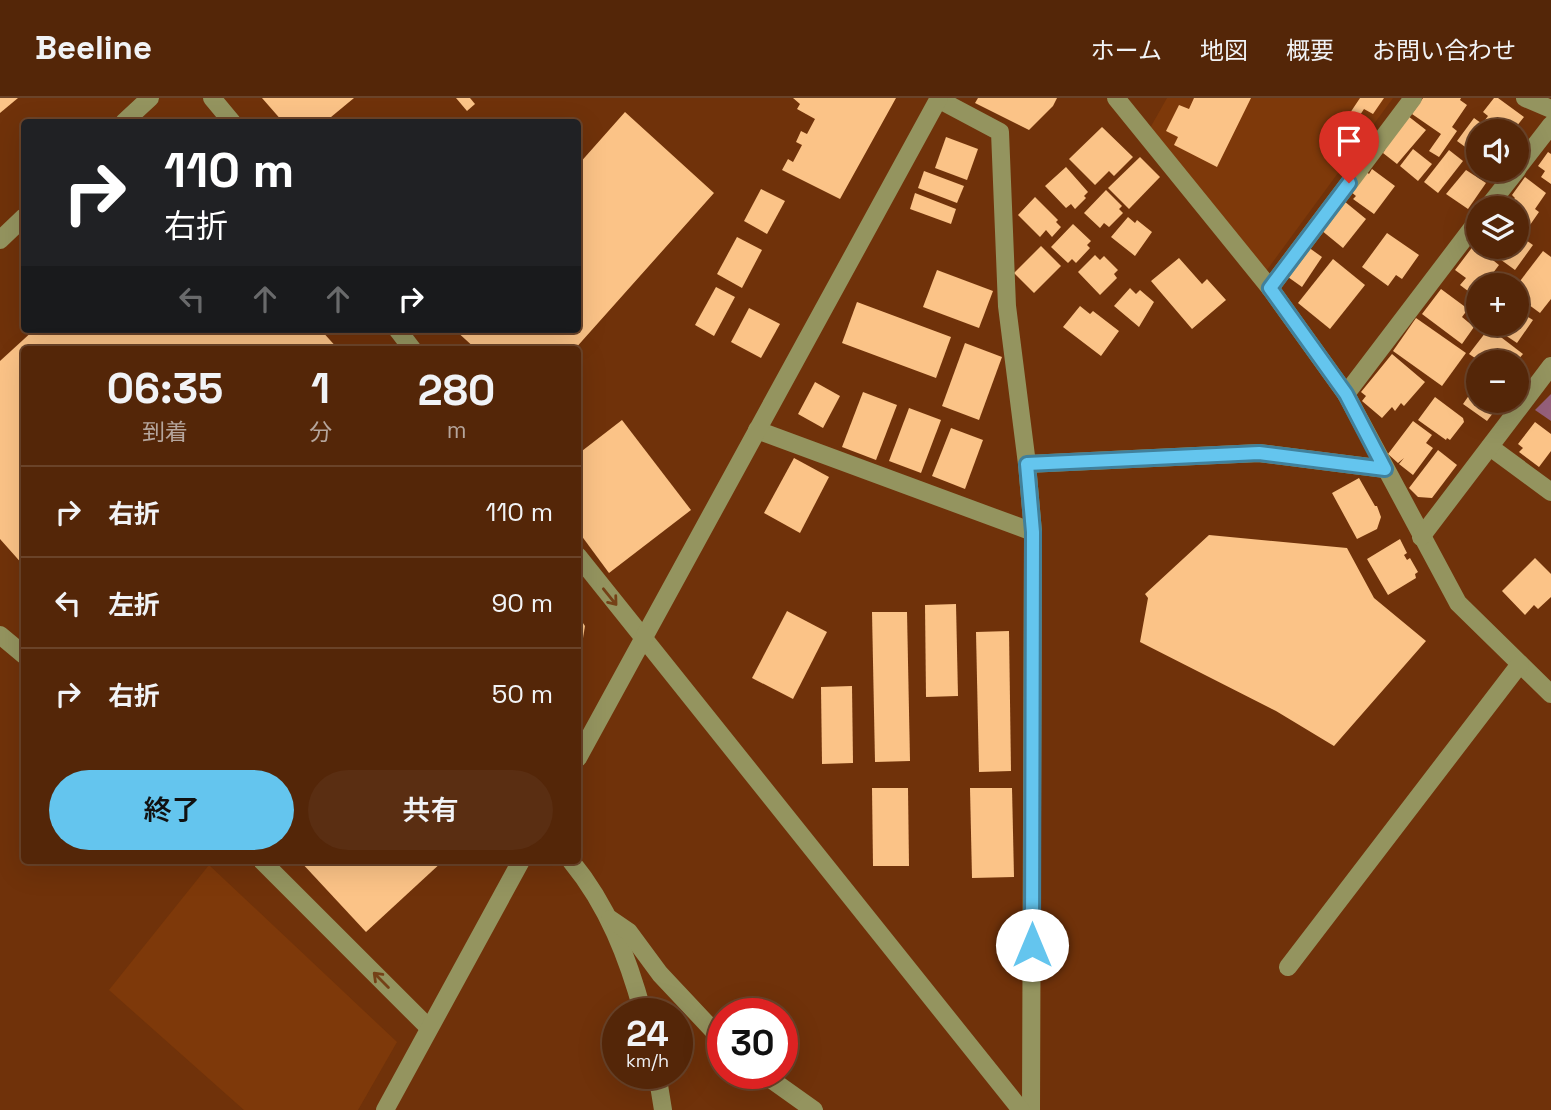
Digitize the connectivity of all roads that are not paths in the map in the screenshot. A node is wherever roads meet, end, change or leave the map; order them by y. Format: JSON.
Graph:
{"nodes":[{"id":1,"x":150,"y":98,"type":"edge"},
{"id":2,"x":212,"y":98,"type":"edge"},
{"id":3,"x":938,"y":98,"type":"edge"},
{"id":4,"x":1116,"y":98,"type":"edge"},
{"id":5,"x":1413,"y":98,"type":"edge"},
{"id":6,"x":1525,"y":98,"type":"edge"},
{"id":7,"x":1551,"y":109,"type":"edge"},
{"id":8,"x":127,"y":119,"type":"edge"},
{"id":9,"x":230,"y":119,"type":"edge"},
{"id":10,"x":1551,"y":125,"type":"edge"},
{"id":11,"x":1529,"y":153,"type":"edge"},
{"id":12,"x":1507,"y":182,"type":"edge"},
{"id":13,"x":1496,"y":196,"type":"edge"},
{"id":14,"x":21,"y":220,"type":"edge"},
{"id":15,"x":1466,"y":236,"type":"edge"},
{"id":16,"x":0,"y":240,"type":"edge"},
{"id":17,"x":1270,"y":288,"type":"junction"},
{"id":18,"x":1551,"y":366,"type":"edge"},
{"id":19,"x":1346,"y":394,"type":"junction"},
{"id":20,"x":757,"y":430,"type":"junction"},
{"id":21,"x":1490,"y":447,"type":"junction"},
{"id":22,"x":1027,"y":464,"type":"junction"},
{"id":23,"x":1385,"y":469,"type":"junction"},
{"id":24,"x":1551,"y":492,"type":"edge"},
{"id":25,"x":1033,"y":532,"type":"junction"},
{"id":26,"x":1421,"y":537,"type":"junction"},
{"id":27,"x":581,"y":560,"type":"edge"},
{"id":28,"x":0,"y":635,"type":"edge"},
{"id":29,"x":642,"y":638,"type":"junction"},
{"id":30,"x":21,"y":652,"type":"edge"},
{"id":31,"x":1520,"y":664,"type":"junction"},
{"id":32,"x":1551,"y":694,"type":"edge"},
{"id":33,"x":581,"y":752,"type":"edge"},
{"id":34,"x":265,"y":864,"type":"edge"},
{"id":35,"x":520,"y":864,"type":"edge"},
{"id":36,"x":574,"y":864,"type":"edge"},
{"id":37,"x":610,"y":919,"type":"junction"},
{"id":38,"x":1288,"y":967,"type":"dead end"},
{"id":39,"x":639,"y":998,"type":"edge"},
{"id":40,"x":707,"y":1024,"type":"edge"},
{"id":41,"x":429,"y":1028,"type":"junction"},
{"id":42,"x":660,"y":1089,"type":"edge"},
{"id":43,"x":784,"y":1089,"type":"edge"},
{"id":44,"x":385,"y":1110,"type":"edge"},
{"id":45,"x":663,"y":1110,"type":"edge"},
{"id":46,"x":814,"y":1110,"type":"edge"},
{"id":47,"x":1021,"y":1110,"type":"edge"},
{"id":48,"x":1031,"y":1110,"type":"edge"}],
"edges":[{"from":1,"to":8,"type":"street"},
{"from":2,"to":9,"type":"street"},
{"from":3,"to":20,"type":"street"},
{"from":3,"to":22,"type":"street"},
{"from":4,"to":17,"type":"street"},
{"from":5,"to":17,"type":"street"},
{"from":6,"to":7,"type":"street"},
{"from":10,"to":11,"type":"street"},
{"from":12,"to":13,"type":"street"},
{"from":14,"to":16,"type":"street"},
{"from":15,"to":19,"type":"street"},
{"from":17,"to":19,"type":"street"},
{"from":18,"to":21,"type":"street"},
{"from":19,"to":23,"type":"street"},
{"from":20,"to":25,"type":"street"},
{"from":20,"to":29,"type":"street"},
{"from":21,"to":24,"type":"street"},
{"from":21,"to":26,"type":"street"},
{"from":22,"to":23,"type":"street"},
{"from":22,"to":25,"type":"street"},
{"from":23,"to":26,"type":"street"},
{"from":25,"to":48,"type":"street"},
{"from":26,"to":31,"type":"street"},
{"from":27,"to":29,"type":"street","one_way":true},
{"from":28,"to":30,"type":"street"},
{"from":29,"to":33,"type":"street"},
{"from":29,"to":47,"type":"street"},
{"from":31,"to":32,"type":"street"},
{"from":31,"to":38,"type":"street"},
{"from":41,"to":34,"type":"street","one_way":true},
{"from":35,"to":41,"type":"street"},
{"from":36,"to":37,"type":"street"},
{"from":37,"to":39,"type":"street"},
{"from":37,"to":40,"type":"street"},
{"from":41,"to":44,"type":"street"},
{"from":42,"to":45,"type":"street"},
{"from":43,"to":46,"type":"street"}]}
